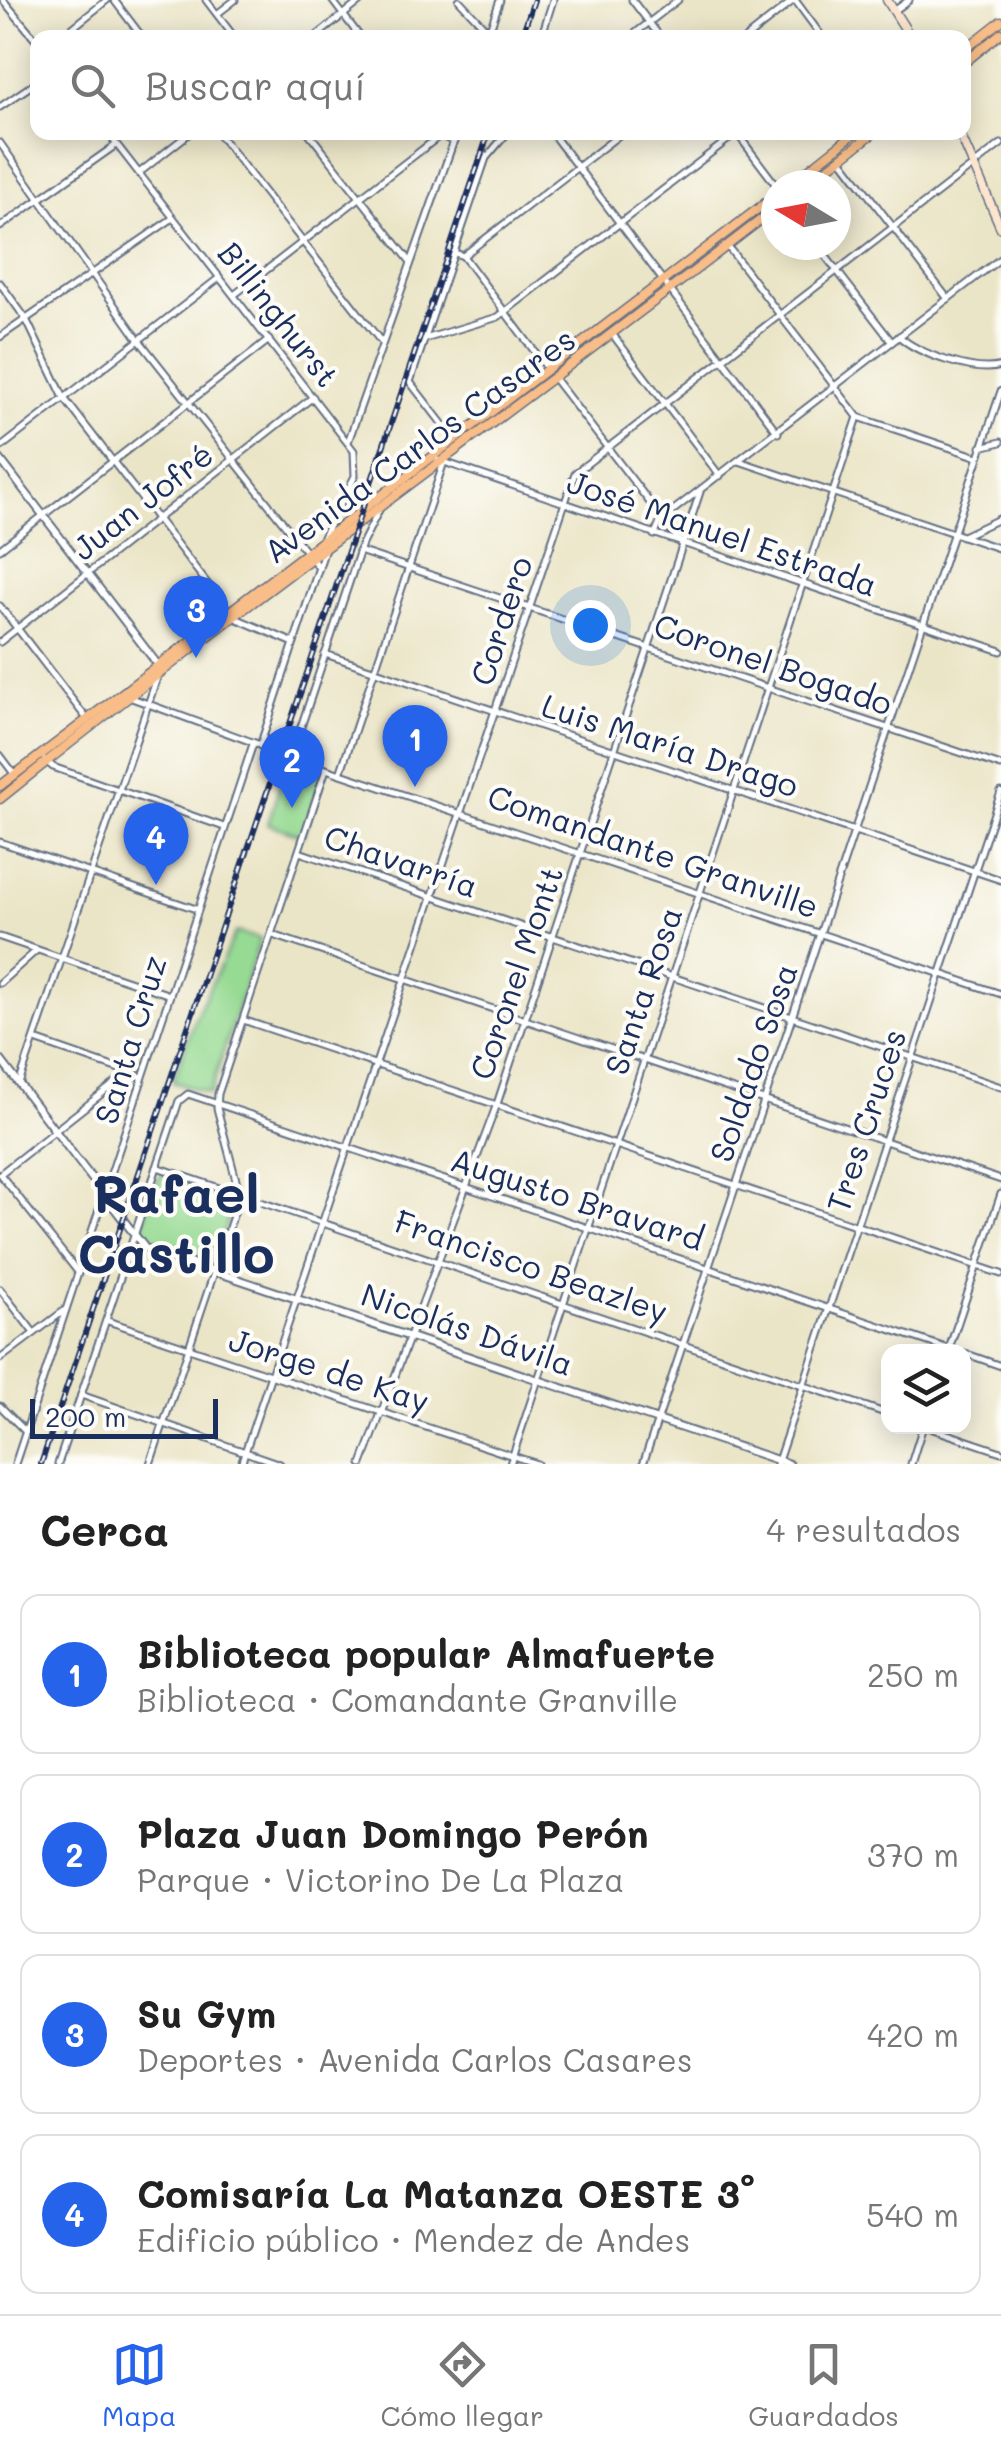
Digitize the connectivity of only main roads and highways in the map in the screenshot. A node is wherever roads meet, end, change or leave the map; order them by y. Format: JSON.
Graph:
{"nodes":[{"id":1,"x":888,"y":0,"type":"edge"},
{"id":2,"x":1001,"y":21,"type":"edge"},
{"id":3,"x":906,"y":30,"type":"edge"},
{"id":4,"x":1001,"y":33,"type":"edge"},
{"id":5,"x":971,"y":45,"type":"edge"},
{"id":6,"x":971,"y":56,"type":"edge"},
{"id":7,"x":846,"y":140,"type":"edge"},
{"id":8,"x":864,"y":140,"type":"edge"},
{"id":9,"x":962,"y":140,"type":"edge"},
{"id":10,"x":808,"y":170,"type":"edge"},
{"id":11,"x":825,"y":170,"type":"edge"},
{"id":12,"x":761,"y":208,"type":"edge"},
{"id":13,"x":761,"y":220,"type":"edge"},
{"id":14,"x":1001,"y":228,"type":"edge"},
{"id":15,"x":550,"y":374,"type":"junction"},
{"id":16,"x":438,"y":459,"type":"junction"},
{"id":17,"x":324,"y":542,"type":"junction"},
{"id":18,"x":230,"y":614,"type":"junction"},
{"id":19,"x":127,"y":694,"type":"junction"},
{"id":20,"x":44,"y":758,"type":"junction"},
{"id":21,"x":0,"y":786,"type":"edge"},
{"id":22,"x":0,"y":800,"type":"edge"}],
"edges":[{"from":1,"to":3,"type":"main road"},
{"from":2,"to":5,"type":"main road"},
{"from":4,"to":6,"type":"main road"},
{"from":7,"to":10,"type":"main road"},
{"from":8,"to":11,"type":"main road"},
{"from":9,"to":14,"type":"main road"},
{"from":12,"to":15,"type":"main road","name":"Avenida Carlos Casares"},
{"from":13,"to":15,"type":"main road","name":"Avenida Carlos Casares"},
{"from":15,"to":16,"type":"main road","name":"Avenida Carlos Casares"},
{"from":16,"to":17,"type":"main road","name":"Avenida Carlos Casares"},
{"from":16,"to":17,"type":"main road","name":"Avenida Carlos Casares"},
{"from":17,"to":18,"type":"main road","name":"Avenida Carlos Casares"},
{"from":18,"to":19,"type":"main road","name":"Avenida Carlos Casares"},
{"from":18,"to":19,"type":"main road","name":"Avenida Carlos Casares"},
{"from":19,"to":20,"type":"main road","name":"Avenida Carlos Casares"},
{"from":19,"to":20,"type":"main road","name":"Avenida Carlos Casares"},
{"from":20,"to":21,"type":"main road","name":"Avenida Carlos Casares"},
{"from":20,"to":22,"type":"main road","name":"Avenida Carlos Casares"}]}
